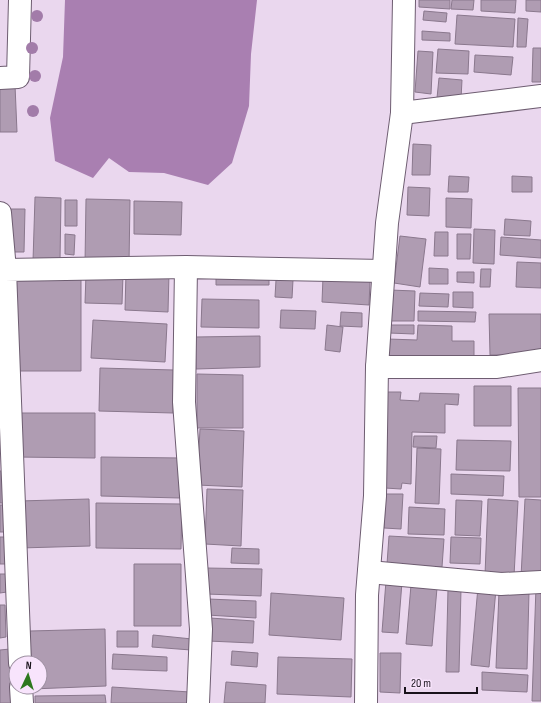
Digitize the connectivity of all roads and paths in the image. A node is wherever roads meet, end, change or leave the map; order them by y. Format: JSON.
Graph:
{"nodes":[{"id":1,"x":20,"y":0,"type":"edge"},
{"id":2,"x":404,"y":0,"type":"edge"},
{"id":3,"x":0,"y":78,"type":"edge"},
{"id":4,"x":541,"y":96,"type":"edge"},
{"id":5,"x":402,"y":113,"type":"junction"},
{"id":6,"x":0,"y":213,"type":"edge"},
{"id":7,"x":186,"y":267,"type":"junction"},
{"id":8,"x":5,"y":270,"type":"junction"},
{"id":9,"x":383,"y":271,"type":"junction"},
{"id":10,"x":541,"y":360,"type":"edge"},
{"id":11,"x":377,"y":367,"type":"junction"},
{"id":12,"x":369,"y":572,"type":"junction"},
{"id":13,"x":541,"y":582,"type":"edge"},
{"id":14,"x":20,"y":655,"type":"edge"},
{"id":15,"x":198,"y":703,"type":"edge"},
{"id":16,"x":366,"y":703,"type":"edge"}],
"edges":[{"from":1,"to":3,"type":"street"},
{"from":2,"to":5,"type":"street"},
{"from":4,"to":5,"type":"street"},
{"from":5,"to":9,"type":"street"},
{"from":6,"to":8,"type":"street"},
{"from":7,"to":8,"type":"street"},
{"from":7,"to":9,"type":"street"},
{"from":7,"to":15,"type":"street"},
{"from":8,"to":14,"type":"street"},
{"from":9,"to":11,"type":"street"},
{"from":10,"to":11,"type":"street"},
{"from":11,"to":12,"type":"street"},
{"from":12,"to":13,"type":"street"},
{"from":12,"to":16,"type":"street"}]}
